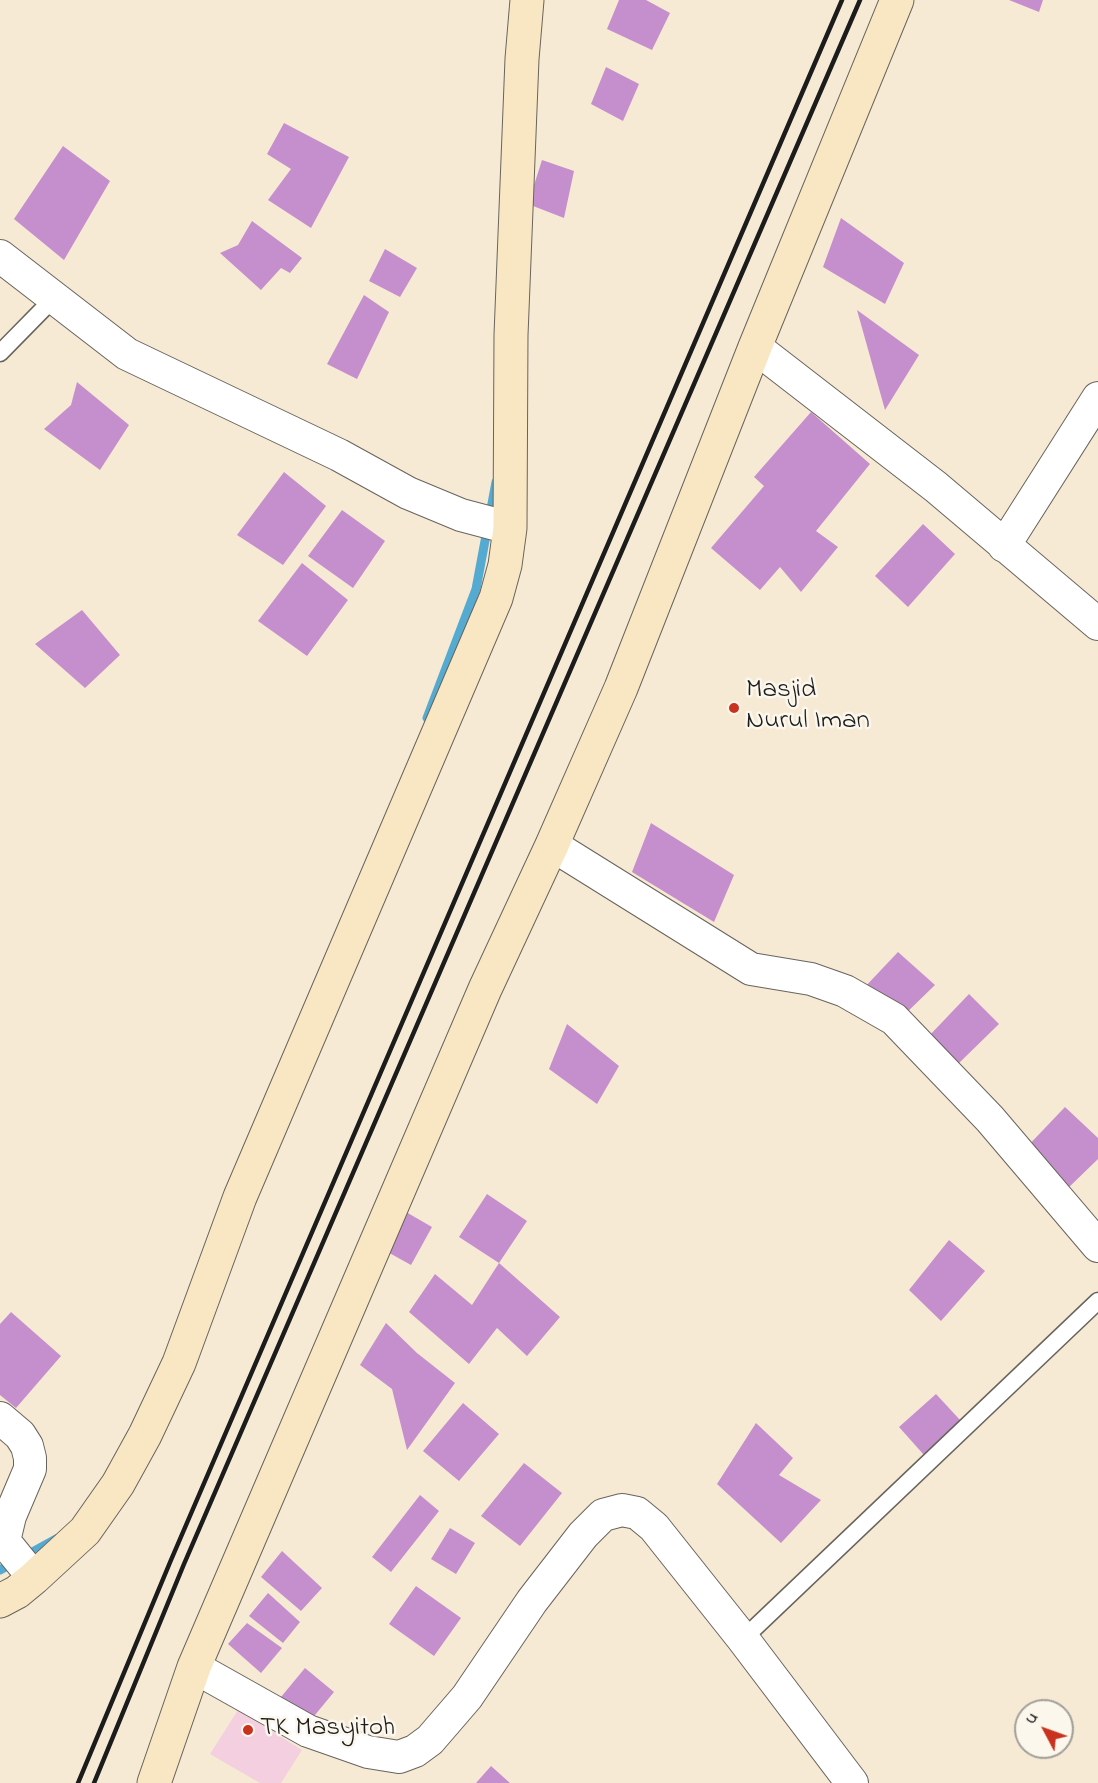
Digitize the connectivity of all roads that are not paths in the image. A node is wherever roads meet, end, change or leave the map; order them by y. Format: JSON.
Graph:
{"nodes":[{"id":1,"x":527,"y":0,"type":"edge"},
{"id":2,"x":897,"y":0,"type":"edge"},
{"id":3,"x":0,"y":256,"type":"edge"},
{"id":4,"x":54,"y":298,"type":"junction"},
{"id":5,"x":754,"y":346,"type":"junction"},
{"id":6,"x":0,"y":353,"type":"edge"},
{"id":7,"x":1098,"y":399,"type":"edge"},
{"id":8,"x":507,"y":528,"type":"junction"},
{"id":9,"x":1004,"y":546,"type":"junction"},
{"id":10,"x":1098,"y":624,"type":"edge"},
{"id":11,"x":552,"y":845,"type":"junction"},
{"id":12,"x":1098,"y":1246,"type":"edge"},
{"id":13,"x":1098,"y":1301,"type":"edge"},
{"id":14,"x":0,"y":1418,"type":"edge"},
{"id":15,"x":11,"y":1573,"type":"edge"},
{"id":16,"x":743,"y":1639,"type":"junction"},
{"id":17,"x":194,"y":1667,"type":"junction"},
{"id":18,"x":154,"y":1783,"type":"edge"},
{"id":19,"x":852,"y":1783,"type":"edge"}],
"edges":[{"from":1,"to":8,"type":"street"},
{"from":2,"to":5,"type":"street"},
{"from":3,"to":4,"type":"street"},
{"from":4,"to":6,"type":"lane"},
{"from":4,"to":8,"type":"street"},
{"from":5,"to":9,"type":"street"},
{"from":5,"to":11,"type":"street"},
{"from":7,"to":9,"type":"street"},
{"from":8,"to":15,"type":"street"},
{"from":9,"to":10,"type":"street"},
{"from":11,"to":12,"type":"street"},
{"from":11,"to":17,"type":"street"},
{"from":13,"to":16,"type":"lane"},
{"from":14,"to":15,"type":"street"},
{"from":16,"to":17,"type":"street"},
{"from":16,"to":19,"type":"street"},
{"from":17,"to":18,"type":"street"}]}
